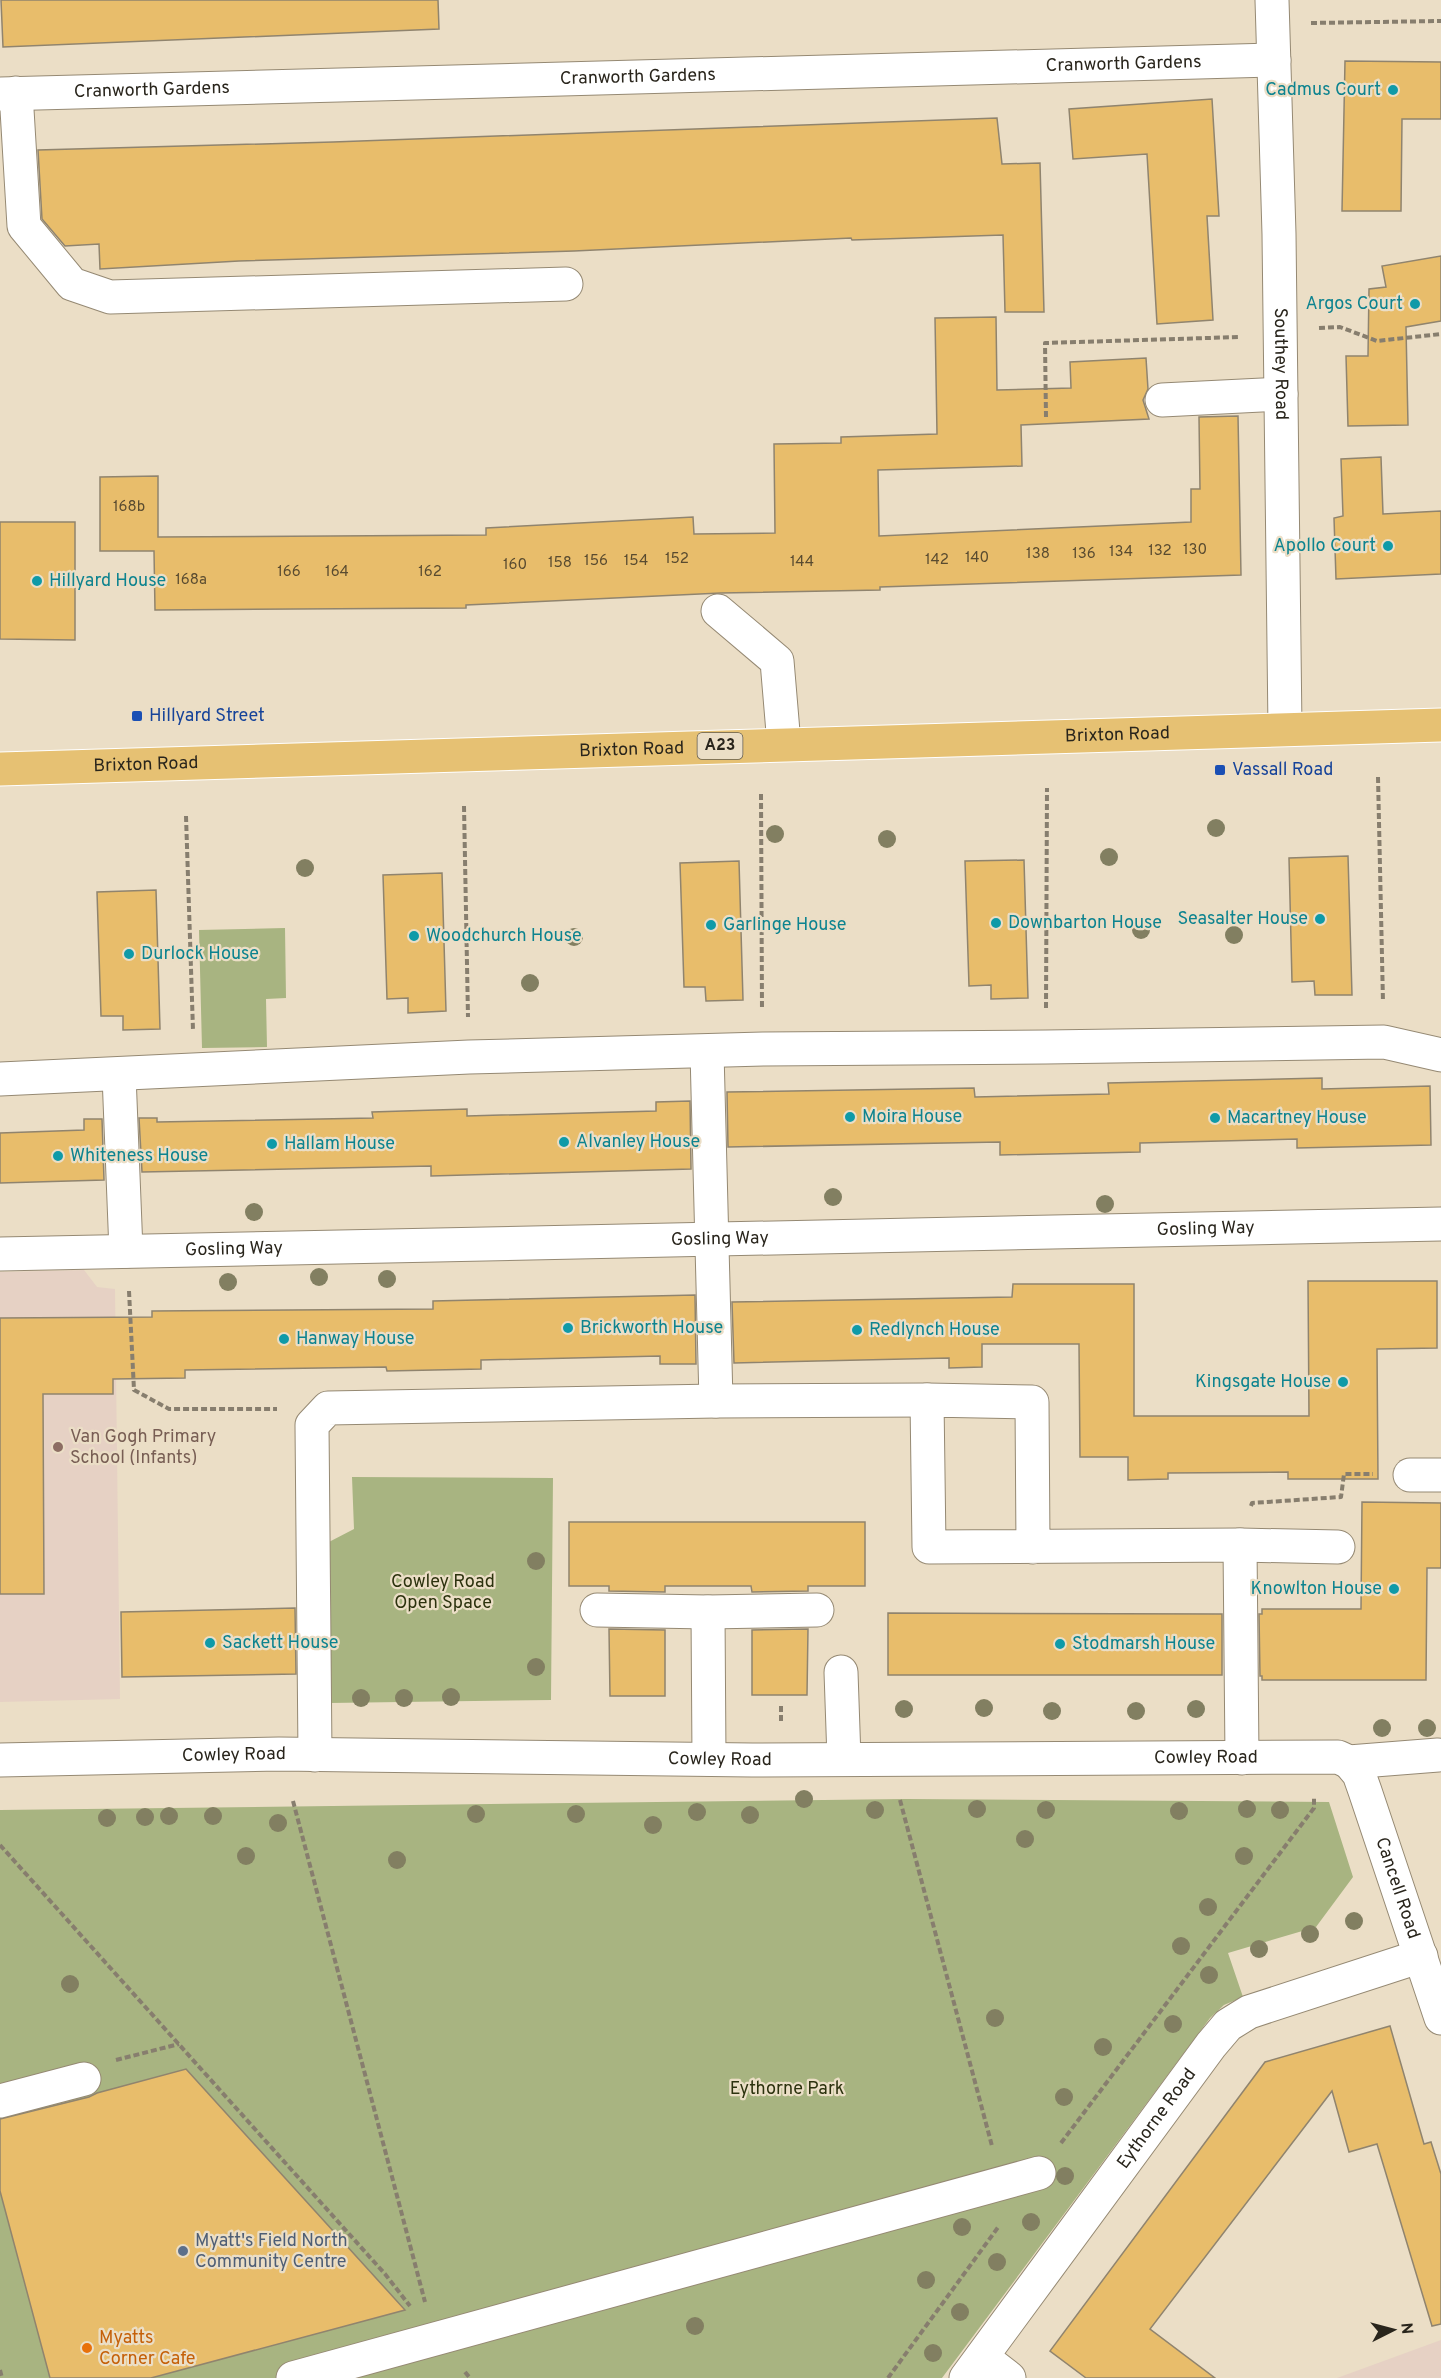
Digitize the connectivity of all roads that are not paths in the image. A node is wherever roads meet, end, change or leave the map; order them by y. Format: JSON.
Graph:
{"nodes":[{"id":1,"x":1272,"y":0,"type":"edge"},
{"id":2,"x":1274,"y":60,"type":"junction"},
{"id":3,"x":8,"y":94,"type":"edge"},
{"id":4,"x":566,"y":284,"type":"dead end"},
{"id":5,"x":1281,"y":394,"type":"junction"},
{"id":6,"x":1162,"y":400,"type":"dead end"},
{"id":7,"x":718,"y":611,"type":"dead end"},
{"id":8,"x":1441,"y":724,"type":"edge"},
{"id":9,"x":1285,"y":729,"type":"junction"},
{"id":10,"x":784,"y":744,"type":"junction"},
{"id":11,"x":0,"y":769,"type":"edge"},
{"id":12,"x":707,"y":1052,"type":"junction"},
{"id":13,"x":1441,"y":1055,"type":"edge"},
{"id":14,"x":119,"y":1075,"type":"junction"},
{"id":15,"x":0,"y":1079,"type":"edge"},
{"id":16,"x":1441,"y":1224,"type":"edge"},
{"id":17,"x":712,"y":1240,"type":"junction"},
{"id":18,"x":126,"y":1251,"type":"junction"},
{"id":19,"x":0,"y":1254,"type":"edge"},
{"id":20,"x":927,"y":1400,"type":"junction"},
{"id":21,"x":716,"y":1401,"type":"junction"},
{"id":22,"x":1240,"y":1545,"type":"junction"},
{"id":23,"x":1034,"y":1546,"type":"junction"},
{"id":24,"x":1338,"y":1546,"type":"dead end"},
{"id":25,"x":597,"y":1610,"type":"dead end"},
{"id":26,"x":817,"y":1610,"type":"dead end"},
{"id":27,"x":708,"y":1612,"type":"junction"},
{"id":28,"x":840,"y":1672,"type":"dead end"},
{"id":29,"x":315,"y":1755,"type":"junction"},
{"id":30,"x":1438,"y":1755,"type":"dead end"},
{"id":31,"x":1242,"y":1758,"type":"junction"},
{"id":32,"x":708,"y":1759,"type":"junction"},
{"id":33,"x":844,"y":1759,"type":"junction"},
{"id":34,"x":0,"y":1760,"type":"edge"},
{"id":35,"x":1349,"y":1762,"type":"junction"},
{"id":36,"x":1421,"y":1956,"type":"junction"},
{"id":37,"x":1441,"y":2018,"type":"edge"},
{"id":38,"x":84,"y":2079,"type":"road end"},
{"id":39,"x":0,"y":2101,"type":"edge"},
{"id":40,"x":1039,"y":2173,"type":"road end"},
{"id":41,"x":974,"y":2368,"type":"edge"},
{"id":42,"x":292,"y":2378,"type":"edge"},
{"id":43,"x":1009,"y":2378,"type":"edge"}],
"edges":[{"from":1,"to":2,"type":"street","name":"Southey Road"},
{"from":2,"to":3,"type":"street","name":"Cranworth Gardens"},
{"from":2,"to":5,"type":"street","name":"Southey Road"},
{"from":3,"to":4,"type":"street"},
{"from":5,"to":6,"type":"street"},
{"from":5,"to":9,"type":"street","name":"Southey Road"},
{"from":7,"to":10,"type":"street"},
{"from":8,"to":9,"type":"highway","name":"Brixton Road","number":"A23"},
{"from":9,"to":10,"type":"highway","name":"Brixton Road","number":"A23"},
{"from":10,"to":11,"type":"highway","name":"Brixton Road","number":"A23"},
{"from":12,"to":13,"type":"street"},
{"from":12,"to":14,"type":"street"},
{"from":12,"to":17,"type":"street"},
{"from":14,"to":15,"type":"street"},
{"from":14,"to":18,"type":"street"},
{"from":16,"to":17,"type":"street","name":"Gosling Way"},
{"from":17,"to":18,"type":"street","name":"Gosling Way"},
{"from":17,"to":21,"type":"street"},
{"from":18,"to":19,"type":"street","name":"Gosling Way"},
{"from":20,"to":21,"type":"street"},
{"from":20,"to":23,"type":"street"},
{"from":20,"to":23,"type":"street"},
{"from":21,"to":29,"type":"street"},
{"from":22,"to":23,"type":"street"},
{"from":22,"to":24,"type":"street"},
{"from":22,"to":31,"type":"street"},
{"from":25,"to":27,"type":"street"},
{"from":26,"to":27,"type":"street"},
{"from":27,"to":32,"type":"street"},
{"from":28,"to":33,"type":"street"},
{"from":29,"to":32,"type":"street","name":"Cowley Road"},
{"from":29,"to":34,"type":"street","name":"Cowley Road"},
{"from":30,"to":35,"type":"street","name":"Cowley Road"},
{"from":31,"to":33,"type":"street","name":"Cowley Road"},
{"from":31,"to":35,"type":"street","name":"Cowley Road"},
{"from":32,"to":33,"type":"street","name":"Cowley Road"},
{"from":35,"to":36,"type":"street","name":"Cancell Road"},
{"from":36,"to":37,"type":"street","name":"Cancell Road"},
{"from":36,"to":41,"type":"street","name":"Eythorne Road"},
{"from":38,"to":39,"type":"street"},
{"from":40,"to":42,"type":"street"},
{"from":41,"to":43,"type":"street"}]}
